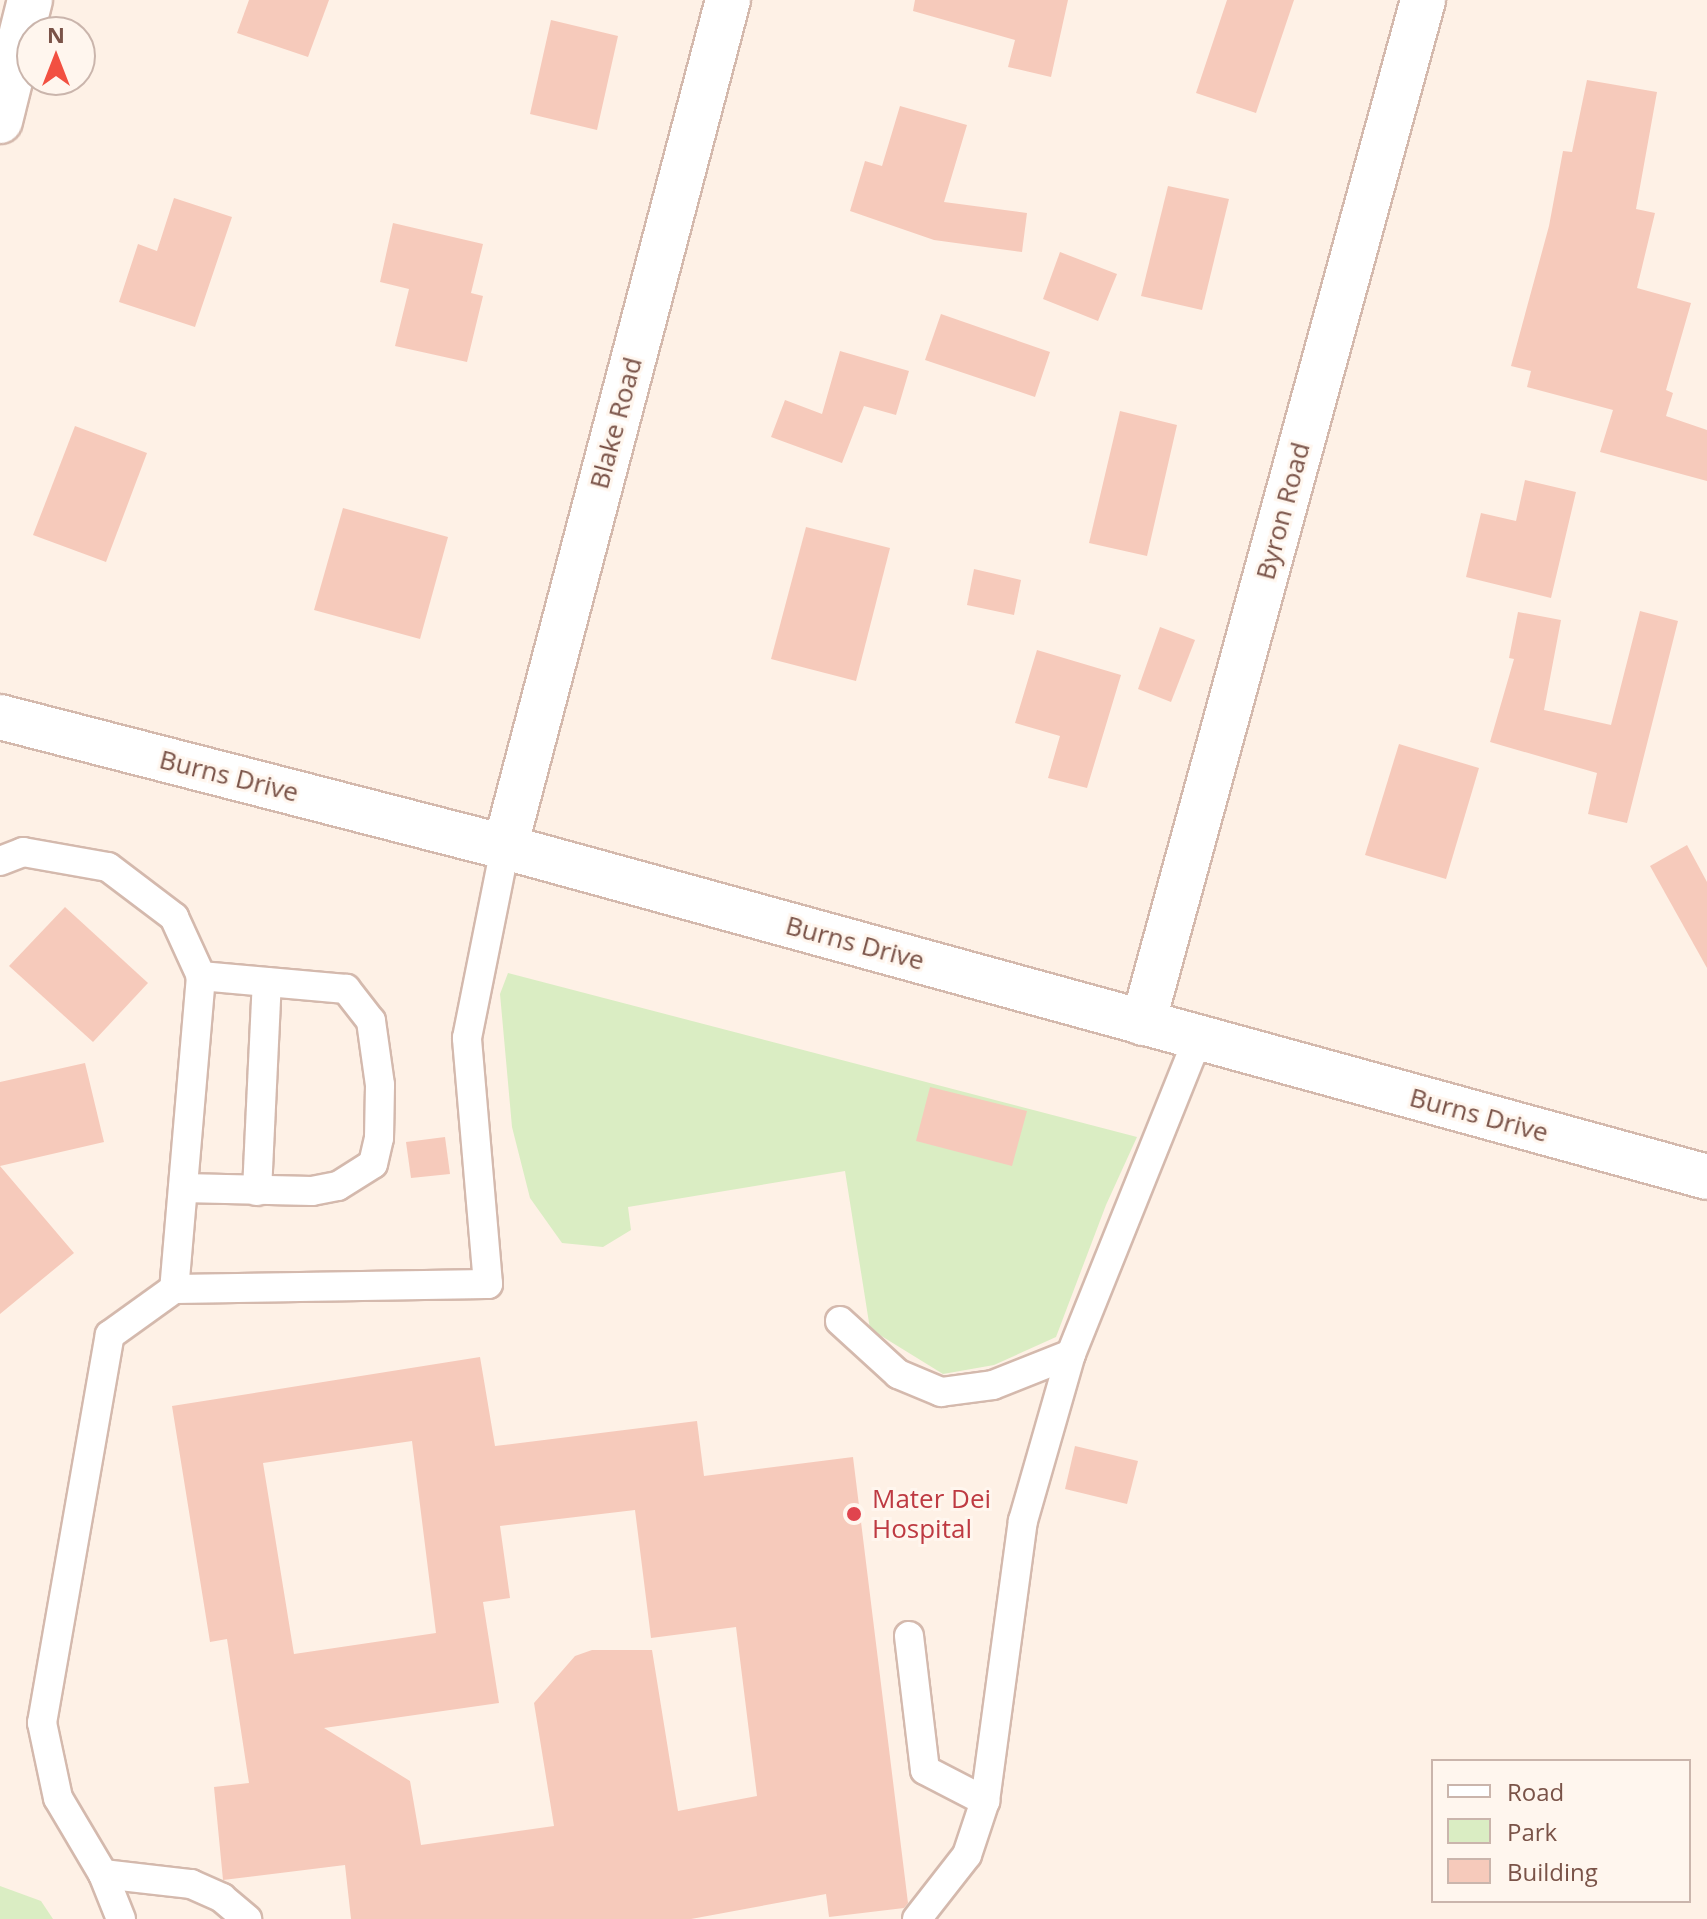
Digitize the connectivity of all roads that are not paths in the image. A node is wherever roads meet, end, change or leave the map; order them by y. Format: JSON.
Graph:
{"nodes":[{"id":1,"x":30,"y":0,"type":"edge"},
{"id":2,"x":728,"y":0,"type":"edge"},
{"id":3,"x":1423,"y":0,"type":"edge"},
{"id":4,"x":0,"y":121,"type":"edge"},
{"id":5,"x":0,"y":717,"type":"edge"},
{"id":6,"x":505,"y":847,"type":"junction"},
{"id":7,"x":0,"y":861,"type":"edge"},
{"id":8,"x":201,"y":976,"type":"junction"},
{"id":9,"x":267,"y":982,"type":"junction"},
{"id":10,"x":1143,"y":1023,"type":"junction"},
{"id":11,"x":1198,"y":1038,"type":"junction"},
{"id":12,"x":1707,"y":1177,"type":"edge"},
{"id":13,"x":183,"y":1188,"type":"junction"},
{"id":14,"x":257,"y":1191,"type":"junction"},
{"id":15,"x":174,"y":1289,"type":"junction"},
{"id":16,"x":840,"y":1321,"type":"dead end"},
{"id":17,"x":1071,"y":1354,"type":"junction"},
{"id":18,"x":909,"y":1636,"type":"dead end"},
{"id":19,"x":985,"y":1801,"type":"junction"},
{"id":20,"x":103,"y":1874,"type":"junction"},
{"id":21,"x":121,"y":1919,"type":"edge"},
{"id":22,"x":247,"y":1919,"type":"edge"},
{"id":23,"x":917,"y":1919,"type":"edge"}],
"edges":[{"from":1,"to":4,"type":"street"},
{"from":2,"to":6,"type":"street","name":"Blake Road"},
{"from":3,"to":10,"type":"street","name":"Byron Road"},
{"from":5,"to":6,"type":"street","name":"Burns Drive"},
{"from":6,"to":10,"type":"street","name":"Burns Drive"},
{"from":6,"to":15,"type":"lane"},
{"from":7,"to":8,"type":"lane"},
{"from":8,"to":9,"type":"lane"},
{"from":8,"to":13,"type":"lane"},
{"from":9,"to":14,"type":"lane"},
{"from":9,"to":14,"type":"lane"},
{"from":10,"to":11,"type":"street","name":"Burns Drive"},
{"from":11,"to":12,"type":"street","name":"Burns Drive"},
{"from":11,"to":17,"type":"lane"},
{"from":13,"to":14,"type":"lane"},
{"from":13,"to":15,"type":"lane"},
{"from":15,"to":20,"type":"lane"},
{"from":16,"to":17,"type":"lane"},
{"from":17,"to":19,"type":"lane"},
{"from":18,"to":19,"type":"lane"},
{"from":19,"to":23,"type":"lane"},
{"from":20,"to":21,"type":"lane"},
{"from":20,"to":22,"type":"lane"}]}
